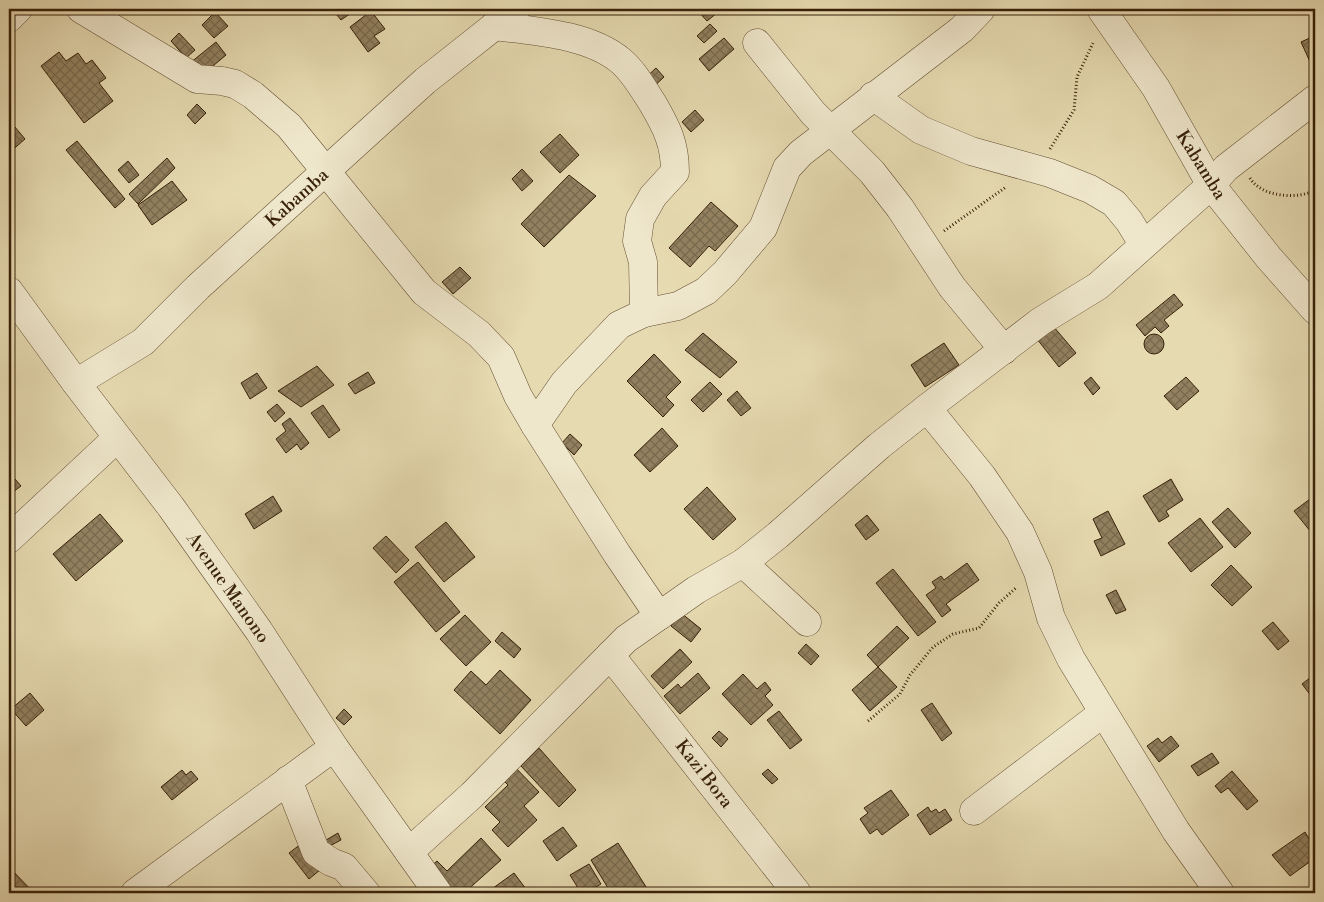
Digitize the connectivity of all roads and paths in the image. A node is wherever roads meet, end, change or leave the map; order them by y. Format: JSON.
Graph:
{"nodes":[{"id":1,"x":18,"y":9,"type":"edge"},
{"id":2,"x":81,"y":9,"type":"edge"},
{"id":3,"x":516,"y":9,"type":"edge"},
{"id":4,"x":981,"y":9,"type":"edge"},
{"id":5,"x":1101,"y":9,"type":"edge"},
{"id":6,"x":9,"y":18,"type":"edge"},
{"id":7,"x":494,"y":26,"type":"junction"},
{"id":8,"x":757,"y":43,"type":"dead end"},
{"id":9,"x":873,"y":96,"type":"junction"},
{"id":10,"x":1315,"y":98,"type":"edge"},
{"id":11,"x":832,"y":130,"type":"junction"},
{"id":12,"x":1239,"y":159,"type":"junction"},
{"id":13,"x":327,"y":172,"type":"junction"},
{"id":14,"x":1210,"y":185,"type":"junction"},
{"id":15,"x":1315,"y":190,"type":"edge"},
{"id":16,"x":1143,"y":244,"type":"junction"},
{"id":17,"x":9,"y":291,"type":"edge"},
{"id":18,"x":1315,"y":310,"type":"edge"},
{"id":19,"x":644,"y":313,"type":"junction"},
{"id":20,"x":1004,"y":350,"type":"junction"},
{"id":21,"x":76,"y":383,"type":"junction"},
{"id":22,"x":927,"y":408,"type":"junction"},
{"id":23,"x":535,"y":425,"type":"junction"},
{"id":24,"x":117,"y":438,"type":"junction"},
{"id":25,"x":9,"y":539,"type":"edge"},
{"id":26,"x":743,"y":563,"type":"junction"},
{"id":27,"x":1038,"y":572,"type":"junction"},
{"id":28,"x":659,"y":616,"type":"junction"},
{"id":29,"x":807,"y":622,"type":"dead end"},
{"id":30,"x":610,"y":655,"type":"junction"},
{"id":31,"x":1103,"y":713,"type":"junction"},
{"id":32,"x":868,"y":721,"type":"dead end"},
{"id":33,"x":334,"y":747,"type":"junction"},
{"id":34,"x":288,"y":780,"type":"junction"},
{"id":35,"x":974,"y":811,"type":"dead end"},
{"id":36,"x":410,"y":852,"type":"junction"},
{"id":37,"x":136,"y":893,"type":"edge"},
{"id":38,"x":366,"y":893,"type":"edge"},
{"id":39,"x":438,"y":893,"type":"edge"},
{"id":40,"x":797,"y":893,"type":"edge"},
{"id":41,"x":1220,"y":893,"type":"edge"}],
"edges":[{"from":1,"to":6,"type":"street"},
{"from":2,"to":13,"type":"street"},
{"from":3,"to":7,"type":"street","name":"Kabamba"},
{"from":4,"to":9,"type":"street"},
{"from":5,"to":14,"type":"street","name":"Kabamba"},
{"from":7,"to":13,"type":"street","name":"Kabamba"},
{"from":7,"to":19,"type":"street"},
{"from":8,"to":11,"type":"street"},
{"from":9,"to":11,"type":"street"},
{"from":9,"to":16,"type":"street"},
{"from":10,"to":12,"type":"street"},
{"from":11,"to":19,"type":"street"},
{"from":11,"to":20,"type":"street"},
{"from":12,"to":14,"type":"street"},
{"from":12,"to":15,"type":"path"},
{"from":13,"to":21,"type":"street","name":"Kabamba"},
{"from":13,"to":23,"type":"street"},
{"from":14,"to":16,"type":"street"},
{"from":14,"to":18,"type":"street","name":"Kabamba"},
{"from":16,"to":20,"type":"street"},
{"from":17,"to":21,"type":"street","name":"Avenue Manono"},
{"from":19,"to":23,"type":"street"},
{"from":20,"to":22,"type":"street"},
{"from":21,"to":24,"type":"street","name":"Avenue Manono"},
{"from":22,"to":26,"type":"street"},
{"from":22,"to":27,"type":"street"},
{"from":23,"to":28,"type":"street"},
{"from":24,"to":25,"type":"street"},
{"from":24,"to":33,"type":"street","name":"Avenue Manono"},
{"from":26,"to":28,"type":"street"},
{"from":26,"to":29,"type":"street"},
{"from":27,"to":31,"type":"street"},
{"from":27,"to":32,"type":"path"},
{"from":28,"to":30,"type":"street"},
{"from":30,"to":36,"type":"street"},
{"from":30,"to":40,"type":"street","name":"Kazi Bora"},
{"from":31,"to":35,"type":"street"},
{"from":31,"to":41,"type":"street"},
{"from":33,"to":34,"type":"street"},
{"from":33,"to":36,"type":"street","name":"Avenue Manono"},
{"from":34,"to":37,"type":"street"},
{"from":34,"to":38,"type":"street"},
{"from":36,"to":39,"type":"street","name":"Avenue Manono"}]}
